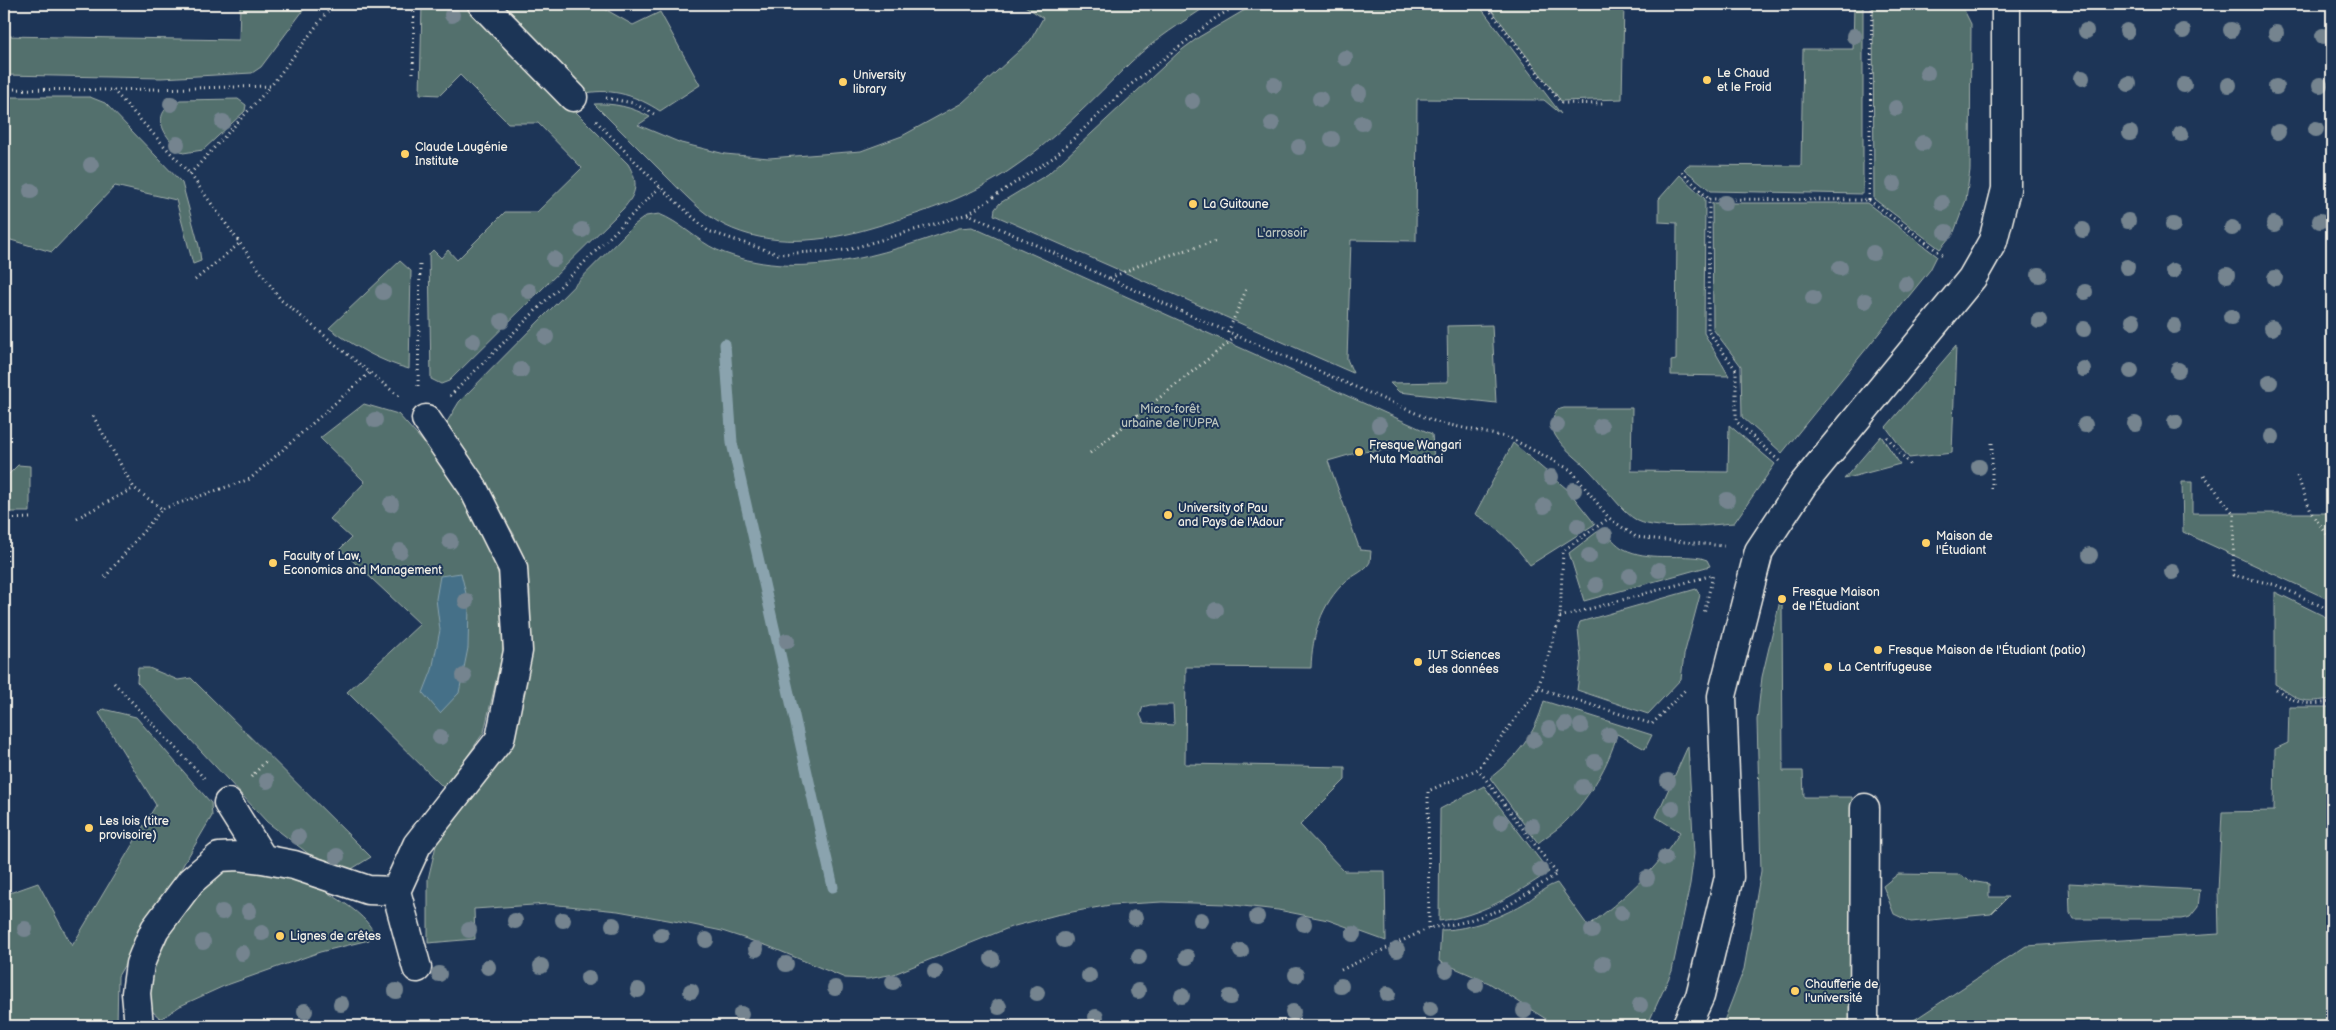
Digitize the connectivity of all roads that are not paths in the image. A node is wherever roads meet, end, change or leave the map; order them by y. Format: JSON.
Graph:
{"nodes":[{"id":1,"x":482,"y":4,"type":"edge"},
{"id":2,"x":2006,"y":4,"type":"edge"},
{"id":3,"x":573,"y":97,"type":"road end"},
{"id":4,"x":422,"y":415,"type":"road end"},
{"id":5,"x":228,"y":803,"type":"road end"},
{"id":6,"x":1865,"y":808,"type":"dead end"},
{"id":7,"x":263,"y":859,"type":"junction"},
{"id":8,"x":396,"y":891,"type":"junction"},
{"id":9,"x":417,"y":968,"type":"dead end"},
{"id":10,"x":139,"y":1026,"type":"edge"},
{"id":11,"x":1686,"y":1026,"type":"edge"},
{"id":12,"x":1864,"y":1026,"type":"edge"}],
"edges":[{"from":1,"to":3,"type":"lane"},
{"from":2,"to":11,"type":"lane"},
{"from":4,"to":8,"type":"lane"},
{"from":5,"to":7,"type":"lane"},
{"from":6,"to":12,"type":"lane"},
{"from":7,"to":8,"type":"lane"},
{"from":7,"to":10,"type":"lane"},
{"from":8,"to":9,"type":"lane"}]}
